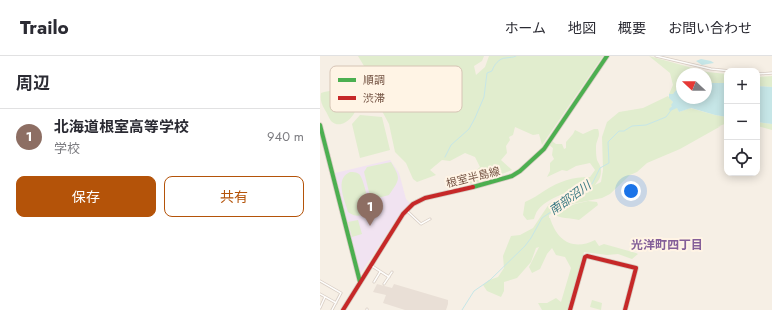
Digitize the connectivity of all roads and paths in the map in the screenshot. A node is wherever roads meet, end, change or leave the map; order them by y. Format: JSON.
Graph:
{"nodes":[{"id":1,"x":607,"y":56,"type":"edge"},
{"id":2,"x":656,"y":56,"type":"edge"},
{"id":3,"x":724,"y":70,"type":"edge"},
{"id":4,"x":760,"y":74,"type":"edge"},
{"id":5,"x":772,"y":74,"type":"edge"},
{"id":6,"x":320,"y":125,"type":"edge"},
{"id":7,"x":406,"y":210,"type":"junction"},
{"id":8,"x":430,"y":219,"type":"dead end"},
{"id":9,"x":370,"y":265,"type":"junction"},
{"id":10,"x":381,"y":272,"type":"junction"},
{"id":11,"x":392,"y":272,"type":"dead end"},
{"id":12,"x":389,"y":277,"type":"junction"},
{"id":13,"x":320,"y":281,"type":"edge"},
{"id":14,"x":360,"y":282,"type":"junction"},
{"id":15,"x":374,"y":282,"type":"dead end"},
{"id":16,"x":384,"y":284,"type":"dead end"},
{"id":17,"x":320,"y":294,"type":"edge"},
{"id":18,"x":326,"y":297,"type":"junction"},
{"id":19,"x":336,"y":303,"type":"junction"},
{"id":20,"x":320,"y":308,"type":"edge"},
{"id":21,"x":332,"y":310,"type":"edge"},
{"id":22,"x":343,"y":310,"type":"edge"},
{"id":23,"x":570,"y":310,"type":"edge"},
{"id":24,"x":625,"y":310,"type":"edge"}],
"edges":[{"from":1,"to":7,"type":"main road","name":"根室半島線"},
{"from":2,"to":3,"type":"street"},
{"from":4,"to":5,"type":"street"},
{"from":6,"to":14,"type":"main road"},
{"from":7,"to":8,"type":"street"},
{"from":7,"to":9,"type":"main road","name":"根室半島線"},
{"from":9,"to":10,"type":"street"},
{"from":9,"to":14,"type":"main road","name":"根室半島線"},
{"from":10,"to":12,"type":"street"},
{"from":10,"to":15,"type":"street"},
{"from":11,"to":12,"type":"street"},
{"from":12,"to":16,"type":"street"},
{"from":13,"to":19,"type":"street"},
{"from":14,"to":22,"type":"main road","name":"根室半島線"},
{"from":17,"to":18,"type":"street"},
{"from":18,"to":19,"type":"street"},
{"from":18,"to":20,"type":"street"},
{"from":19,"to":21,"type":"street"},
{"from":23,"to":24,"type":"main road"}]}
